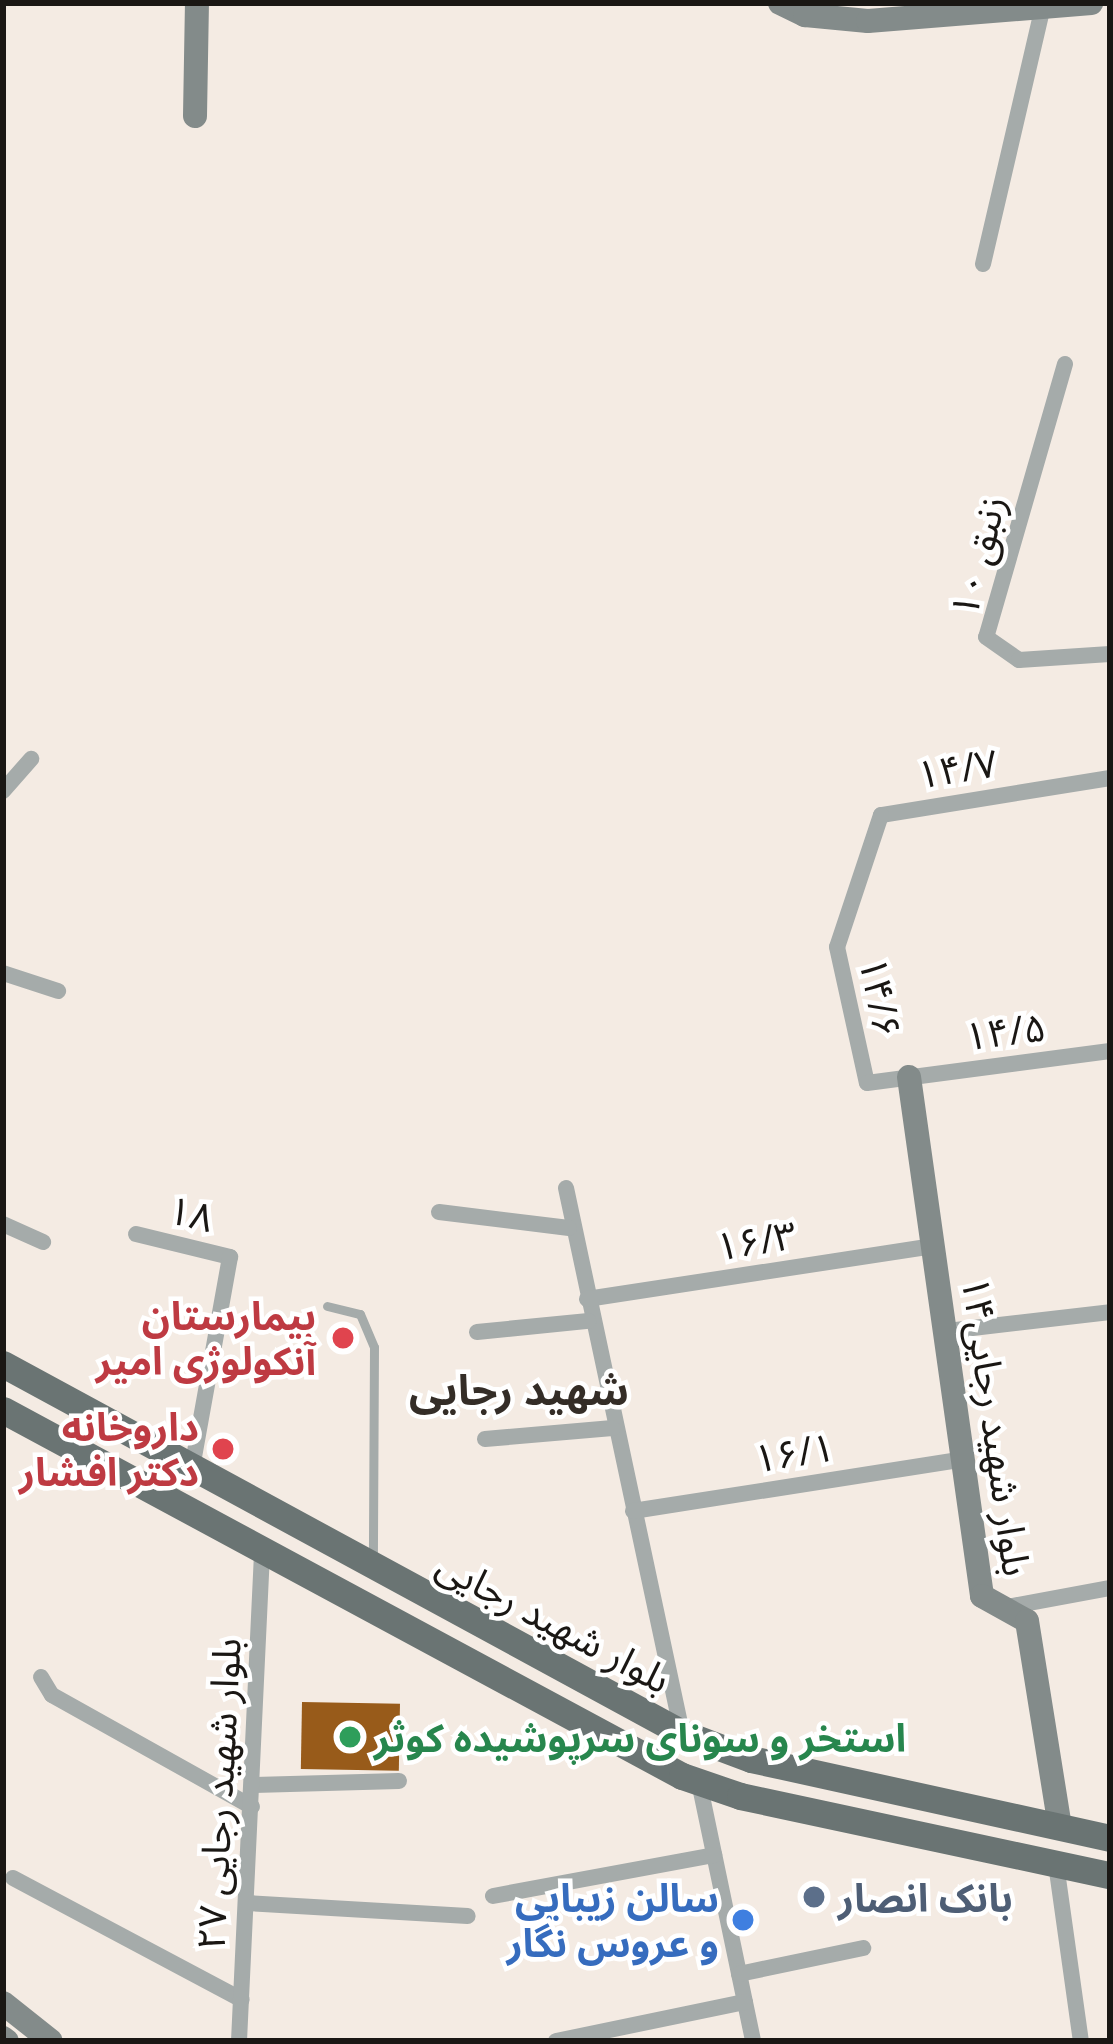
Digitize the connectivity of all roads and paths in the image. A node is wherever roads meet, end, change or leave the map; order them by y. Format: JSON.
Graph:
{"nodes":[{"id":1,"x":197,"y":3,"type":"edge"},
{"id":2,"x":780,"y":3,"type":"edge"},
{"id":3,"x":1090,"y":3,"type":"edge"},
{"id":4,"x":1043,"y":7,"type":"junction"},
{"id":5,"x":841,"y":11,"type":"edge"},
{"id":6,"x":195,"y":116,"type":"dead end"},
{"id":7,"x":983,"y":264,"type":"dead end"},
{"id":8,"x":1065,"y":364,"type":"dead end"},
{"id":9,"x":1110,"y":654,"type":"edge"},
{"id":10,"x":31,"y":759,"type":"dead end"},
{"id":11,"x":1110,"y":778,"type":"edge"},
{"id":12,"x":3,"y":791,"type":"edge"},
{"id":13,"x":881,"y":815,"type":"joint"},
{"id":14,"x":3,"y":973,"type":"edge"},
{"id":15,"x":58,"y":991,"type":"dead end"},
{"id":16,"x":1110,"y":1051,"type":"edge"},
{"id":17,"x":909,"y":1077,"type":"junction"},
{"id":18,"x":566,"y":1188,"type":"dead end"},
{"id":19,"x":439,"y":1211,"type":"dead end"},
{"id":20,"x":3,"y":1224,"type":"edge"},
{"id":21,"x":569,"y":1228,"type":"junction"},
{"id":22,"x":136,"y":1234,"type":"dead end"},
{"id":23,"x":43,"y":1242,"type":"dead end"},
{"id":24,"x":935,"y":1246,"type":"junction"},
{"id":25,"x":586,"y":1299,"type":"junction"},
{"id":26,"x":327,"y":1306,"type":"dead end"},
{"id":27,"x":1110,"y":1312,"type":"edge"},
{"id":28,"x":589,"y":1321,"type":"junction"},
{"id":29,"x":946,"y":1331,"type":"junction"},
{"id":30,"x":476,"y":1332,"type":"dead end"},
{"id":31,"x":3,"y":1364,"type":"edge"},
{"id":32,"x":3,"y":1410,"type":"edge"},
{"id":33,"x":613,"y":1428,"type":"junction"},
{"id":34,"x":484,"y":1438,"type":"dead end"},
{"id":35,"x":965,"y":1459,"type":"junction"},
{"id":36,"x":192,"y":1468,"type":"junction"},
{"id":37,"x":633,"y":1510,"type":"junction"},
{"id":38,"x":262,"y":1550,"type":"junction"},
{"id":39,"x":373,"y":1567,"type":"junction"},
{"id":40,"x":1110,"y":1588,"type":"edge"},
{"id":41,"x":1012,"y":1606,"type":"junction"},
{"id":42,"x":40,"y":1677,"type":"dead end"},
{"id":43,"x":682,"y":1733,"type":"junction"},
{"id":44,"x":399,"y":1781,"type":"dead end"},
{"id":45,"x":699,"y":1782,"type":"junction"},
{"id":46,"x":253,"y":1784,"type":"junction"},
{"id":47,"x":252,"y":1807,"type":"junction"},
{"id":48,"x":1060,"y":1828,"type":"junction"},
{"id":49,"x":1110,"y":1838,"type":"edge"},
{"id":50,"x":714,"y":1855,"type":"junction"},
{"id":51,"x":1056,"y":1864,"type":"junction"},
{"id":52,"x":1110,"y":1875,"type":"edge"},
{"id":53,"x":14,"y":1878,"type":"dead end"},
{"id":54,"x":493,"y":1896,"type":"dead end"},
{"id":55,"x":247,"y":1903,"type":"junction"},
{"id":56,"x":468,"y":1916,"type":"dead end"},
{"id":57,"x":863,"y":1948,"type":"dead end"},
{"id":58,"x":739,"y":1974,"type":"junction"},
{"id":59,"x":242,"y":2000,"type":"junction"},
{"id":60,"x":3,"y":2002,"type":"edge"},
{"id":61,"x":745,"y":2002,"type":"junction"},
{"id":62,"x":51,"y":2041,"type":"edge"},
{"id":63,"x":239,"y":2041,"type":"edge"},
{"id":64,"x":556,"y":2041,"type":"edge"},
{"id":65,"x":753,"y":2041,"type":"edge"},
{"id":66,"x":1081,"y":2041,"type":"edge"}],
"edges":[{"from":1,"to":6,"type":"street"},
{"from":2,"to":5,"type":"street"},
{"from":3,"to":4,"type":"street"},
{"from":4,"to":5,"type":"street"},
{"from":4,"to":7,"type":"street"},
{"from":8,"to":9,"type":"street","name":"زنبق ۱۰"},
{"from":10,"to":12,"type":"street"},
{"from":11,"to":13,"type":"street","name":"۱۴/۷"},
{"from":13,"to":17,"type":"street","name":"۱۴/۶"},
{"from":14,"to":15,"type":"street"},
{"from":16,"to":17,"type":"street","name":"۱۴/۵"},
{"from":17,"to":24,"type":"street","name":"بلوار شهید رجایی۱۴"},
{"from":18,"to":21,"type":"street"},
{"from":19,"to":21,"type":"street"},
{"from":20,"to":23,"type":"street"},
{"from":21,"to":25,"type":"street"},
{"from":22,"to":36,"type":"street","name":"۱۸"},
{"from":24,"to":25,"type":"street","name":"۱۶/۳"},
{"from":24,"to":29,"type":"street","name":"بلوار شهید رجایی۱۴"},
{"from":25,"to":28,"type":"street"},
{"from":26,"to":39,"type":"lane"},
{"from":27,"to":29,"type":"street"},
{"from":28,"to":30,"type":"street"},
{"from":28,"to":33,"type":"street"},
{"from":29,"to":35,"type":"street","name":"بلوار شهید رجایی۱۴"},
{"from":31,"to":36,"type":"main road","name":"بلوار شهید رجایی"},
{"from":32,"to":38,"type":"main road","name":"بلوار شهید رجایی"},
{"from":33,"to":34,"type":"street"},
{"from":33,"to":37,"type":"street"},
{"from":35,"to":37,"type":"street","name":"۱۶/۱"},
{"from":35,"to":41,"type":"street","name":"بلوار شهید رجایی۱۴"},
{"from":36,"to":39,"type":"main road","name":"بلوار شهید رجایی"},
{"from":37,"to":43,"type":"street"},
{"from":38,"to":45,"type":"main road","name":"بلوار شهید رجایی"},
{"from":38,"to":46,"type":"street","name":"۲۷ بلوار شهید رجایی"},
{"from":39,"to":43,"type":"main road","name":"بلوار شهید رجایی"},
{"from":40,"to":41,"type":"street"},
{"from":41,"to":48,"type":"street","name":"بلوار شهید رجایی۱۴"},
{"from":42,"to":47,"type":"street"},
{"from":43,"to":48,"type":"main road","name":"بلوار شهید رجایی"},
{"from":44,"to":46,"type":"street"},
{"from":45,"to":50,"type":"street"},
{"from":45,"to":51,"type":"main road","name":"بلوار شهید رجایی"},
{"from":46,"to":47,"type":"street","name":"۲۷ بلوار شهید رجایی"},
{"from":47,"to":55,"type":"street","name":"۲۷ بلوار شهید رجایی"},
{"from":48,"to":49,"type":"main road","name":"بلوار شهید رجایی"},
{"from":50,"to":54,"type":"street"},
{"from":50,"to":58,"type":"street"},
{"from":51,"to":52,"type":"main road","name":"بلوار شهید رجایی"},
{"from":51,"to":66,"type":"street"},
{"from":53,"to":59,"type":"street"},
{"from":55,"to":56,"type":"street"},
{"from":55,"to":59,"type":"street","name":"۲۷ بلوار شهید رجایی"},
{"from":57,"to":58,"type":"street"},
{"from":58,"to":61,"type":"street"},
{"from":59,"to":63,"type":"street","name":"۲۷ بلوار شهید رجایی"},
{"from":60,"to":62,"type":"street"},
{"from":61,"to":64,"type":"street"},
{"from":61,"to":65,"type":"street"}]}
